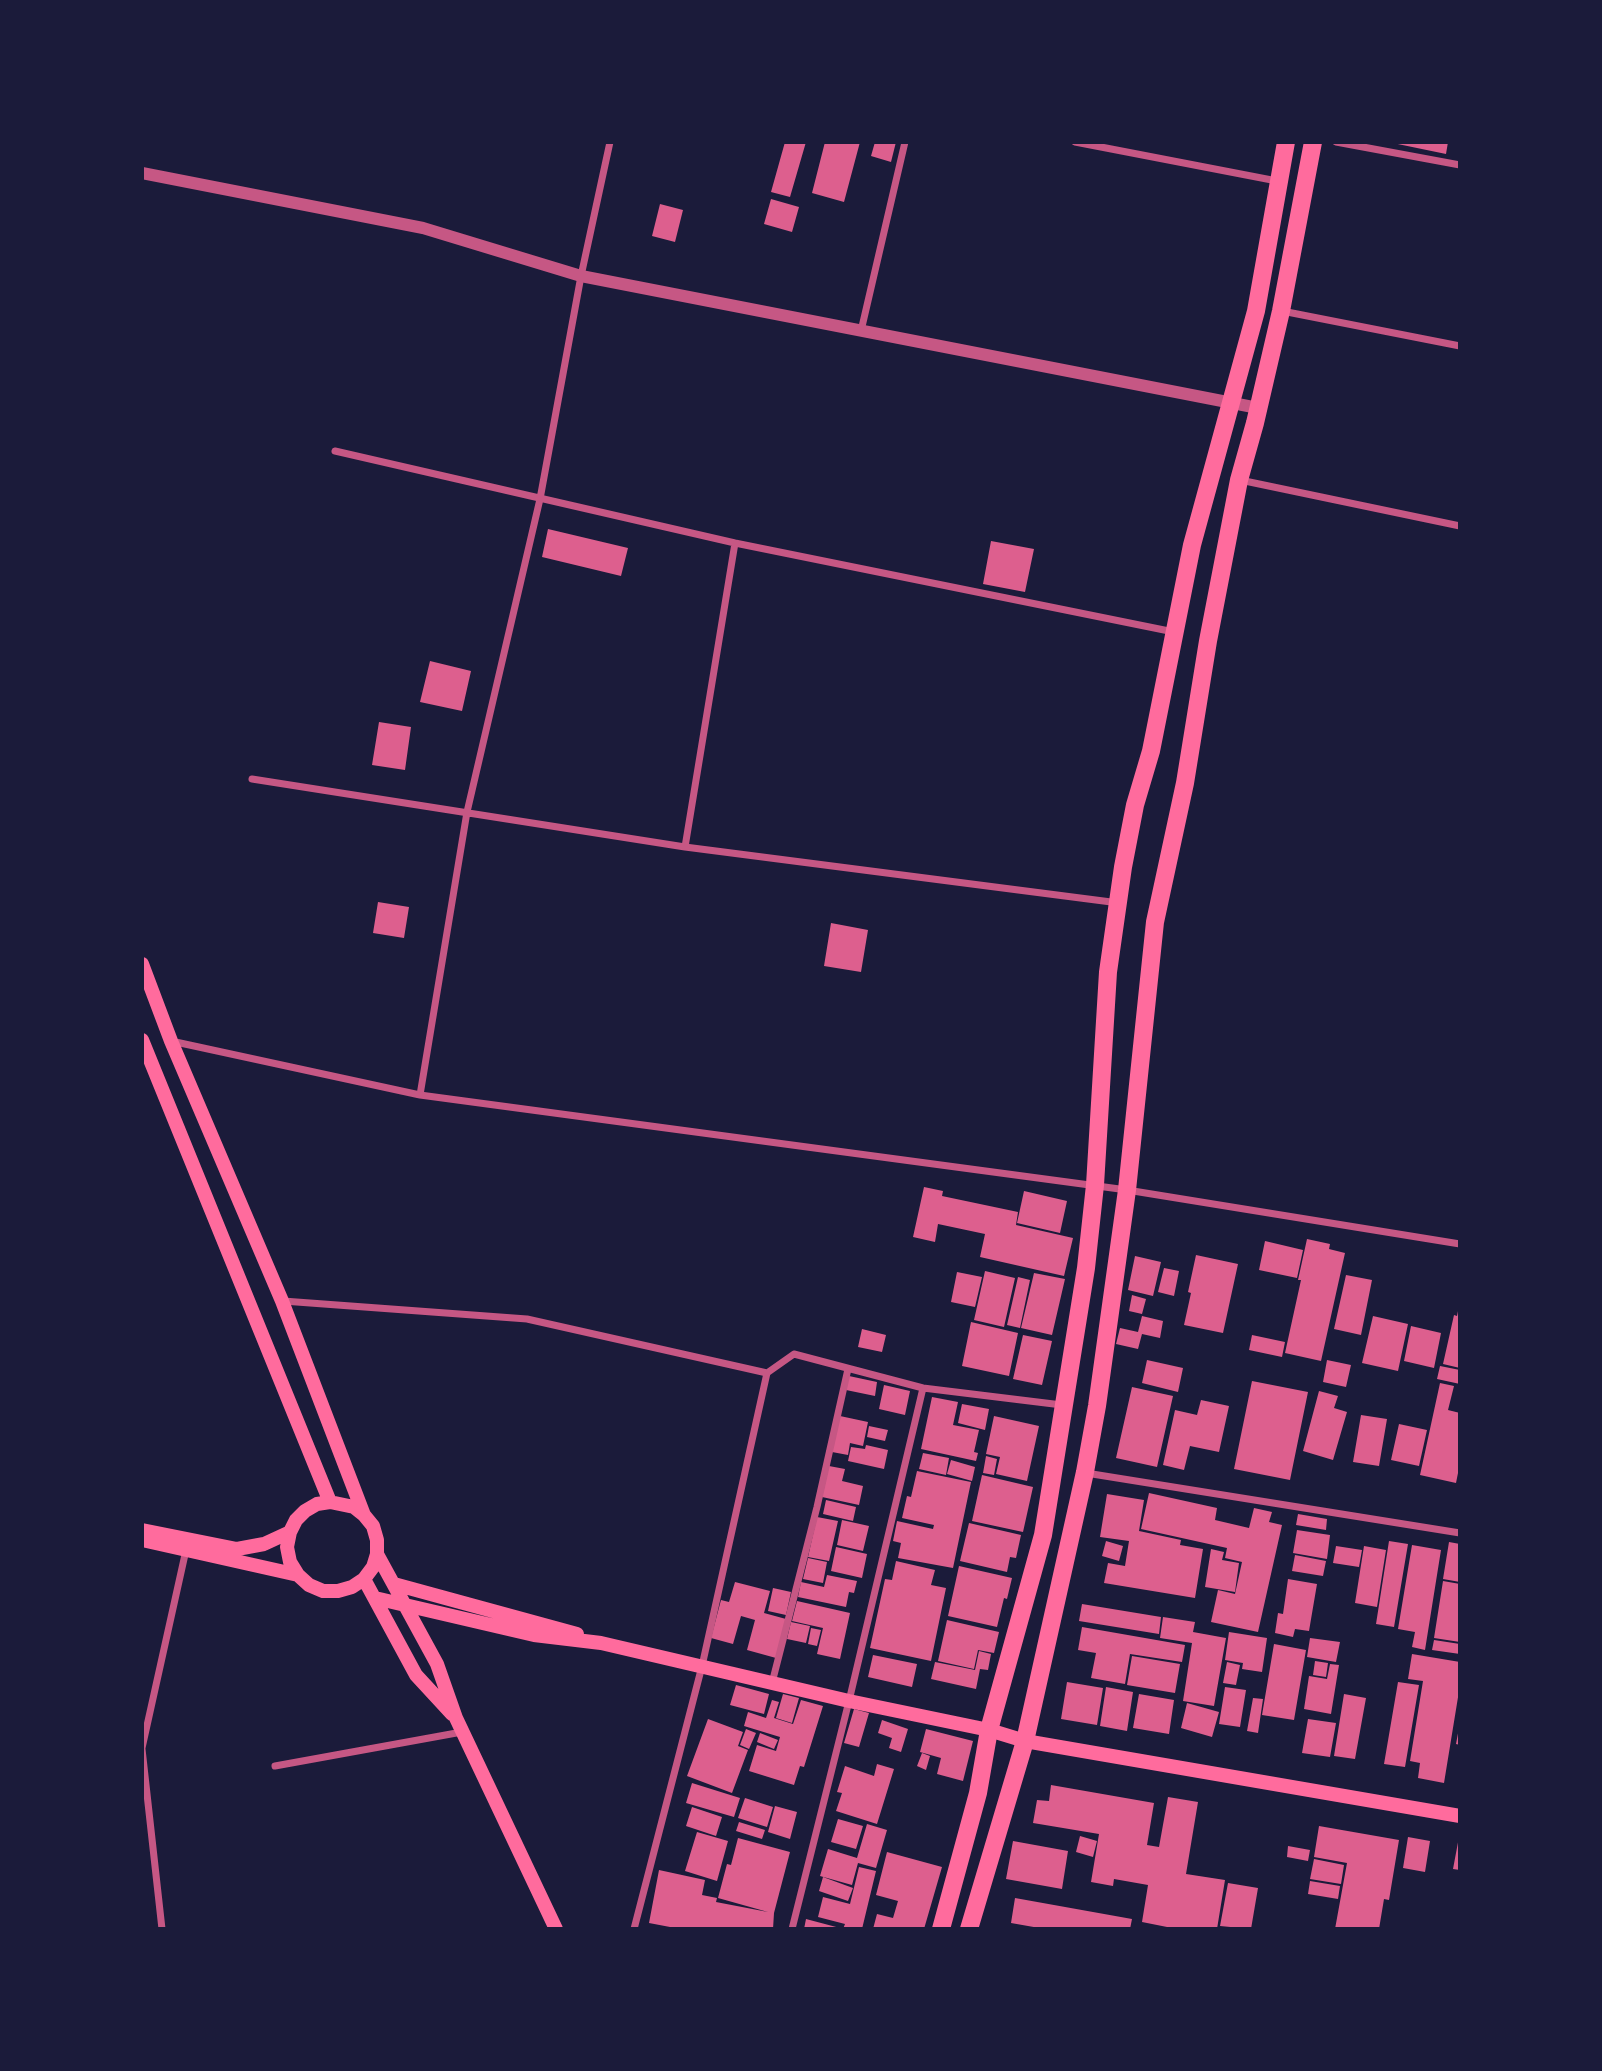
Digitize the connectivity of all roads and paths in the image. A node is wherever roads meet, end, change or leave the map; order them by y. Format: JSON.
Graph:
{"nodes":[{"id":1,"x":610,"y":142,"type":"edge"},
{"id":2,"x":905,"y":142,"type":"edge"},
{"id":3,"x":1075,"y":142,"type":"edge"},
{"id":4,"x":1286,"y":142,"type":"edge"},
{"id":5,"x":1313,"y":142,"type":"edge"},
{"id":6,"x":1336,"y":142,"type":"edge"},
{"id":7,"x":1460,"y":165,"type":"edge"},
{"id":8,"x":142,"y":173,"type":"edge"},
{"id":9,"x":1278,"y":181,"type":"junction"},
{"id":10,"x":581,"y":276,"type":"junction"},
{"id":11,"x":1281,"y":311,"type":"junction"},
{"id":12,"x":861,"y":331,"type":"junction"},
{"id":13,"x":1460,"y":346,"type":"edge"},
{"id":14,"x":1231,"y":403,"type":"junction"},
{"id":15,"x":1258,"y":408,"type":"junction"},
{"id":16,"x":335,"y":451,"type":"dead end"},
{"id":17,"x":1239,"y":480,"type":"junction"},
{"id":18,"x":540,"y":499,"type":"junction"},
{"id":19,"x":1460,"y":526,"type":"edge"},
{"id":20,"x":735,"y":543,"type":"junction"},
{"id":21,"x":1175,"y":632,"type":"junction"},
{"id":22,"x":253,"y":779,"type":"dead end"},
{"id":23,"x":467,"y":812,"type":"junction"},
{"id":24,"x":685,"y":847,"type":"junction"},
{"id":25,"x":1120,"y":903,"type":"junction"},
{"id":26,"x":142,"y":964,"type":"edge"},
{"id":27,"x":142,"y":1041,"type":"edge"},
{"id":28,"x":171,"y":1041,"type":"junction"},
{"id":29,"x":420,"y":1094,"type":"junction"},
{"id":30,"x":1095,"y":1185,"type":"junction"},
{"id":31,"x":1127,"y":1190,"type":"junction"},
{"id":32,"x":1460,"y":1244,"type":"edge"},
{"id":33,"x":282,"y":1301,"type":"junction"},
{"id":34,"x":848,"y":1368,"type":"junction"},
{"id":35,"x":768,"y":1373,"type":"junction"},
{"id":36,"x":923,"y":1388,"type":"junction"},
{"id":37,"x":1064,"y":1406,"type":"junction"},
{"id":38,"x":1085,"y":1472,"type":"junction"},
{"id":39,"x":330,"y":1502,"type":"junction"},
{"id":40,"x":364,"y":1515,"type":"junction"},
{"id":41,"x":142,"y":1530,"type":"edge"},
{"id":42,"x":290,"y":1532,"type":"junction"},
{"id":43,"x":1460,"y":1533,"type":"edge"},
{"id":44,"x":142,"y":1540,"type":"edge"},
{"id":45,"x":186,"y":1550,"type":"junction"},
{"id":46,"x":377,"y":1554,"type":"junction"},
{"id":47,"x":298,"y":1576,"type":"junction"},
{"id":48,"x":364,"y":1579,"type":"junction"},
{"id":49,"x":394,"y":1584,"type":"junction"},
{"id":50,"x":375,"y":1598,"type":"junction"},
{"id":51,"x":405,"y":1605,"type":"junction"},
{"id":52,"x":601,"y":1643,"type":"junction"},
{"id":53,"x":702,"y":1666,"type":"junction"},
{"id":54,"x":772,"y":1683,"type":"junction"},
{"id":55,"x":849,"y":1701,"type":"junction"},
{"id":56,"x":459,"y":1725,"type":"junction"},
{"id":57,"x":989,"y":1730,"type":"junction"},
{"id":58,"x":1024,"y":1741,"type":"junction"},
{"id":59,"x":142,"y":1748,"type":"edge"},
{"id":60,"x":275,"y":1766,"type":"dead end"},
{"id":61,"x":1460,"y":1816,"type":"edge"},
{"id":62,"x":162,"y":1929,"type":"edge"},
{"id":63,"x":556,"y":1929,"type":"edge"},
{"id":64,"x":634,"y":1929,"type":"edge"},
{"id":65,"x":792,"y":1929,"type":"edge"},
{"id":66,"x":941,"y":1929,"type":"edge"},
{"id":67,"x":969,"y":1929,"type":"edge"}],
"edges":[{"from":1,"to":10,"type":"street"},
{"from":2,"to":12,"type":"street"},
{"from":3,"to":9,"type":"street"},
{"from":4,"to":9,"type":"highway"},
{"from":5,"to":11,"type":"highway"},
{"from":6,"to":7,"type":"street"},
{"from":8,"to":10,"type":"street"},
{"from":9,"to":14,"type":"highway"},
{"from":10,"to":12,"type":"street"},
{"from":10,"to":18,"type":"street"},
{"from":11,"to":13,"type":"street"},
{"from":11,"to":15,"type":"highway"},
{"from":12,"to":14,"type":"street"},
{"from":14,"to":15,"type":"street"},
{"from":14,"to":21,"type":"highway"},
{"from":15,"to":17,"type":"highway"},
{"from":16,"to":18,"type":"street"},
{"from":17,"to":19,"type":"street"},
{"from":17,"to":31,"type":"highway"},
{"from":18,"to":20,"type":"street"},
{"from":18,"to":23,"type":"street"},
{"from":20,"to":21,"type":"street"},
{"from":20,"to":24,"type":"street"},
{"from":21,"to":25,"type":"highway"},
{"from":22,"to":23,"type":"street"},
{"from":23,"to":24,"type":"street"},
{"from":23,"to":29,"type":"street"},
{"from":24,"to":25,"type":"street"},
{"from":25,"to":30,"type":"highway"},
{"from":26,"to":28,"type":"main road"},
{"from":27,"to":39,"type":"main road"},
{"from":28,"to":29,"type":"street"},
{"from":28,"to":33,"type":"main road"},
{"from":29,"to":30,"type":"street"},
{"from":30,"to":31,"type":"street"},
{"from":30,"to":37,"type":"highway"},
{"from":31,"to":32,"type":"street"},
{"from":31,"to":38,"type":"highway"},
{"from":33,"to":35,"type":"street"},
{"from":33,"to":40,"type":"main road"},
{"from":34,"to":35,"type":"street"},
{"from":34,"to":36,"type":"street"},
{"from":34,"to":54,"type":"street"},
{"from":35,"to":53,"type":"street"},
{"from":36,"to":37,"type":"street"},
{"from":36,"to":55,"type":"street"},
{"from":37,"to":57,"type":"highway"},
{"from":38,"to":43,"type":"street"},
{"from":38,"to":58,"type":"highway"},
{"from":39,"to":40,"type":"main road"},
{"from":39,"to":42,"type":"main road"},
{"from":40,"to":46,"type":"main road"},
{"from":41,"to":42,"type":"main road"},
{"from":42,"to":47,"type":"main road"},
{"from":44,"to":45,"type":"main road"},
{"from":45,"to":47,"type":"main road"},
{"from":45,"to":59,"type":"street"},
{"from":46,"to":48,"type":"main road"},
{"from":46,"to":49,"type":"main road"},
{"from":47,"to":48,"type":"main road"},
{"from":48,"to":50,"type":"main road"},
{"from":49,"to":51,"type":"main road"},
{"from":49,"to":52,"type":"main road"},
{"from":50,"to":51,"type":"main road"},
{"from":50,"to":56,"type":"main road"},
{"from":51,"to":52,"type":"main road"},
{"from":51,"to":56,"type":"main road"},
{"from":52,"to":53,"type":"main road"},
{"from":53,"to":54,"type":"main road"},
{"from":53,"to":64,"type":"street"},
{"from":54,"to":55,"type":"main road"},
{"from":55,"to":57,"type":"main road"},
{"from":55,"to":65,"type":"street"},
{"from":56,"to":60,"type":"street"},
{"from":56,"to":63,"type":"main road"},
{"from":57,"to":58,"type":"main road"},
{"from":57,"to":66,"type":"highway"},
{"from":58,"to":61,"type":"main road"},
{"from":58,"to":67,"type":"highway"},
{"from":59,"to":62,"type":"street"}]}
